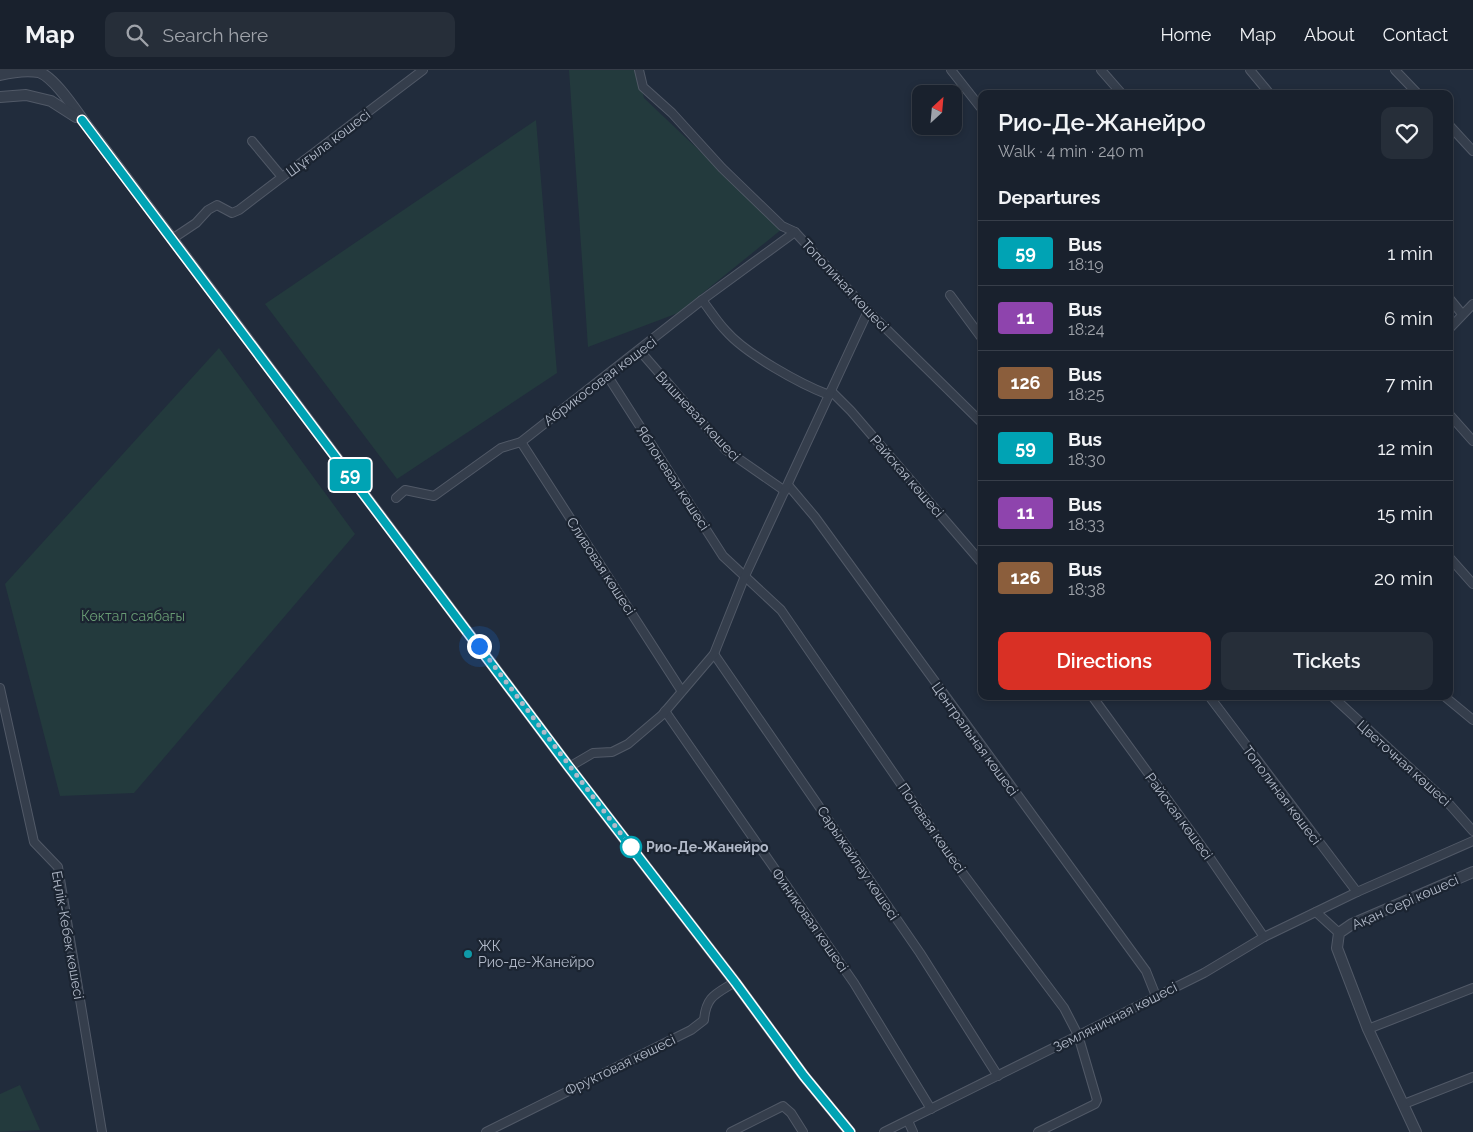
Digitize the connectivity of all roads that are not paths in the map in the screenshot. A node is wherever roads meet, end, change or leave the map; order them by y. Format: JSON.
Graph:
{"nodes":[{"id":1,"x":423,"y":70,"type":"edge"},
{"id":2,"x":639,"y":70,"type":"edge"},
{"id":3,"x":951,"y":70,"type":"edge"},
{"id":4,"x":1102,"y":70,"type":"edge"},
{"id":5,"x":1250,"y":70,"type":"edge"},
{"id":6,"x":1395,"y":70,"type":"edge"},
{"id":7,"x":0,"y":75,"type":"edge"},
{"id":8,"x":1119,"y":90,"type":"edge"},
{"id":9,"x":1267,"y":90,"type":"edge"},
{"id":10,"x":1414,"y":90,"type":"edge"},
{"id":11,"x":0,"y":97,"type":"edge"},
{"id":12,"x":978,"y":104,"type":"edge"},
{"id":13,"x":82,"y":120,"type":"junction"},
{"id":14,"x":1453,"y":130,"type":"edge"},
{"id":15,"x":252,"y":142,"type":"dead end"},
{"id":16,"x":1473,"y":152,"type":"edge"},
{"id":17,"x":282,"y":177,"type":"junction"},
{"id":18,"x":795,"y":232,"type":"junction"},
{"id":19,"x":172,"y":239,"type":"junction"},
{"id":20,"x":950,"y":295,"type":"dead end"},
{"id":21,"x":702,"y":300,"type":"junction"},
{"id":22,"x":1453,"y":303,"type":"edge"},
{"id":23,"x":1473,"y":304,"type":"edge"},
{"id":24,"x":868,"y":311,"type":"junction"},
{"id":25,"x":1462,"y":314,"type":"junction"},
{"id":26,"x":1453,"y":324,"type":"edge"},
{"id":27,"x":978,"y":332,"type":"edge"},
{"id":28,"x":640,"y":350,"type":"junction"},
{"id":29,"x":607,"y":375,"type":"junction"},
{"id":30,"x":830,"y":393,"type":"junction"},
{"id":31,"x":1453,"y":418,"type":"edge"},
{"id":32,"x":978,"y":419,"type":"edge"},
{"id":33,"x":1473,"y":441,"type":"edge"},
{"id":34,"x":521,"y":442,"type":"junction"},
{"id":35,"x":786,"y":488,"type":"junction"},
{"id":36,"x":396,"y":498,"type":"dead end"},
{"id":37,"x":978,"y":559,"type":"edge"},
{"id":38,"x":1453,"y":562,"type":"edge"},
{"id":39,"x":745,"y":576,"type":"junction"},
{"id":40,"x":1473,"y":584,"type":"edge"},
{"id":41,"x":714,"y":654,"type":"junction"},
{"id":42,"x":0,"y":688,"type":"edge"},
{"id":43,"x":682,"y":690,"type":"junction"},
{"id":44,"x":1095,"y":700,"type":"edge"},
{"id":45,"x":1212,"y":700,"type":"edge"},
{"id":46,"x":1336,"y":700,"type":"edge"},
{"id":47,"x":1449,"y":700,"type":"edge"},
{"id":48,"x":665,"y":711,"type":"junction"},
{"id":49,"x":1473,"y":720,"type":"edge"},
{"id":50,"x":569,"y":767,"type":"junction"},
{"id":51,"x":1473,"y":831,"type":"edge"},
{"id":52,"x":1473,"y":841,"type":"edge"},
{"id":53,"x":1473,"y":872,"type":"edge"},
{"id":54,"x":1357,"y":892,"type":"junction"},
{"id":55,"x":1316,"y":912,"type":"junction"},
{"id":56,"x":1339,"y":934,"type":"junction"},
{"id":57,"x":1264,"y":937,"type":"junction"},
{"id":58,"x":735,"y":982,"type":"junction"},
{"id":59,"x":1473,"y":988,"type":"edge"},
{"id":60,"x":1156,"y":996,"type":"junction"},
{"id":61,"x":1368,"y":1028,"type":"junction"},
{"id":62,"x":1078,"y":1035,"type":"junction"},
{"id":63,"x":998,"y":1076,"type":"junction"},
{"id":64,"x":1473,"y":1076,"type":"edge"},
{"id":65,"x":1404,"y":1104,"type":"junction"},
{"id":66,"x":931,"y":1109,"type":"junction"},
{"id":67,"x":908,"y":1121,"type":"junction"},
{"id":68,"x":102,"y":1132,"type":"edge"},
{"id":69,"x":486,"y":1132,"type":"edge"},
{"id":70,"x":732,"y":1132,"type":"edge"},
{"id":71,"x":804,"y":1132,"type":"edge"},
{"id":72,"x":850,"y":1132,"type":"edge"},
{"id":73,"x":884,"y":1132,"type":"edge"},
{"id":74,"x":914,"y":1132,"type":"edge"},
{"id":75,"x":1038,"y":1132,"type":"edge"},
{"id":76,"x":1416,"y":1132,"type":"edge"}],
"edges":[{"from":1,"to":17,"type":"street","name":"Шұғыла көшесі"},
{"from":2,"to":18,"type":"street","name":"Тополиная көшесі"},
{"from":3,"to":12,"type":"street"},
{"from":4,"to":8,"type":"street"},
{"from":5,"to":9,"type":"street"},
{"from":6,"to":10,"type":"street"},
{"from":7,"to":13,"type":"street"},
{"from":11,"to":13,"type":"street"},
{"from":13,"to":19,"type":"street"},
{"from":14,"to":16,"type":"street"},
{"from":15,"to":17,"type":"street"},
{"from":17,"to":19,"type":"street","name":"Шұғыла көшесі"},
{"from":18,"to":21,"type":"street","name":"Абрикосовая көшесі"},
{"from":18,"to":24,"type":"street","name":"Тополиная көшесі"},
{"from":19,"to":50,"type":"street"},
{"from":20,"to":27,"type":"street"},
{"from":21,"to":28,"type":"street","name":"Абрикосовая көшесі"},
{"from":21,"to":30,"type":"street","name":"Райская көшесі"},
{"from":22,"to":25,"type":"street"},
{"from":23,"to":25,"type":"street"},
{"from":24,"to":30,"type":"street"},
{"from":24,"to":32,"type":"street","name":"Тополиная көшесі"},
{"from":25,"to":26,"type":"street"},
{"from":28,"to":29,"type":"street","name":"Абрикосовая көшесі"},
{"from":28,"to":35,"type":"street","name":"Вишневая көшесі"},
{"from":29,"to":34,"type":"street","name":"Абрикосовая көшесі"},
{"from":29,"to":39,"type":"street","name":"Яблоневая көшесі"},
{"from":30,"to":35,"type":"street"},
{"from":30,"to":37,"type":"street","name":"Райская көшесі"},
{"from":31,"to":33,"type":"street"},
{"from":34,"to":36,"type":"street","name":"Абрикосовая көшесі"},
{"from":34,"to":43,"type":"street","name":"Сливовая көшесі"},
{"from":35,"to":39,"type":"street"},
{"from":35,"to":60,"type":"street","name":"Центральная көшесі"},
{"from":38,"to":40,"type":"street"},
{"from":39,"to":41,"type":"street"},
{"from":39,"to":62,"type":"street","name":"Полевая көшесі"},
{"from":41,"to":43,"type":"street"},
{"from":41,"to":63,"type":"street","name":"Сарыжайлау көшесі"},
{"from":42,"to":68,"type":"street","name":"Еңлік-Кебек көшесі"},
{"from":43,"to":48,"type":"street"},
{"from":44,"to":57,"type":"street","name":"Райская көшесі"},
{"from":45,"to":54,"type":"street","name":"Тополиная көшесі"},
{"from":46,"to":51,"type":"street","name":"Цветочная көшесі"},
{"from":47,"to":49,"type":"street"},
{"from":48,"to":50,"type":"street"},
{"from":48,"to":66,"type":"street","name":"Финиковая көшесі"},
{"from":50,"to":58,"type":"street"},
{"from":52,"to":54,"type":"street","name":"Земляничная көшесі"},
{"from":53,"to":56,"type":"street","name":"Ақан Сері көшесі"},
{"from":54,"to":55,"type":"street","name":"Земляничная көшесі"},
{"from":55,"to":56,"type":"street"},
{"from":55,"to":57,"type":"street","name":"Земляничная көшесі"},
{"from":56,"to":61,"type":"street"},
{"from":57,"to":60,"type":"street","name":"Земляничная көшесі"},
{"from":58,"to":69,"type":"street","name":"Фруктовая көшесі"},
{"from":58,"to":72,"type":"street"},
{"from":59,"to":61,"type":"street"},
{"from":60,"to":62,"type":"street","name":"Земляничная көшесі"},
{"from":61,"to":65,"type":"street"},
{"from":62,"to":63,"type":"street","name":"Земляничная көшесі"},
{"from":62,"to":75,"type":"street","name":"Полевая көшесі"},
{"from":63,"to":66,"type":"street","name":"Земляничная көшесі"},
{"from":64,"to":65,"type":"street"},
{"from":65,"to":76,"type":"street"},
{"from":66,"to":67,"type":"street","name":"Земляничная көшесі"},
{"from":67,"to":73,"type":"street","name":"Земляничная көшесі"},
{"from":67,"to":74,"type":"street"},
{"from":70,"to":71,"type":"street"}]}
